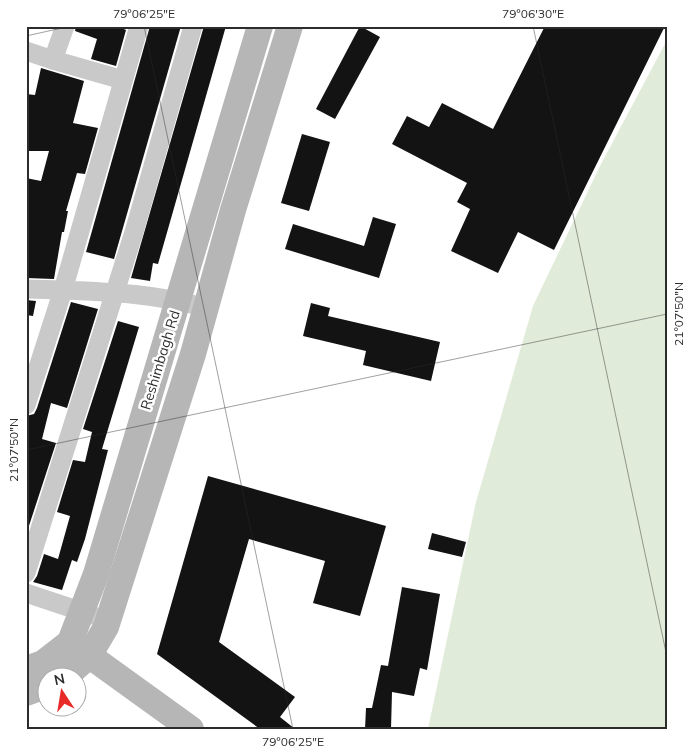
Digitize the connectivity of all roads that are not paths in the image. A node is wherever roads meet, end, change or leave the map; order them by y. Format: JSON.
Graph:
{"nodes":[{"id":1,"x":65,"y":26,"type":"edge"},
{"id":2,"x":139,"y":26,"type":"edge"},
{"id":3,"x":193,"y":26,"type":"edge"},
{"id":4,"x":260,"y":26,"type":"edge"},
{"id":5,"x":290,"y":26,"type":"edge"},
{"id":6,"x":26,"y":51,"type":"edge"},
{"id":7,"x":53,"y":60,"type":"junction"},
{"id":8,"x":123,"y":80,"type":"junction"},
{"id":9,"x":26,"y":289,"type":"edge"},
{"id":10,"x":62,"y":290,"type":"junction"},
{"id":11,"x":115,"y":292,"type":"junction"},
{"id":12,"x":178,"y":300,"type":"junction"},
{"id":13,"x":206,"y":308,"type":"junction"},
{"id":14,"x":26,"y":405,"type":"edge"},
{"id":15,"x":26,"y":573,"type":"edge"},
{"id":16,"x":26,"y":593,"type":"edge"},
{"id":17,"x":82,"y":611,"type":"junction"},
{"id":18,"x":108,"y":621,"type":"junction"},
{"id":19,"x":80,"y":649,"type":"junction"},
{"id":20,"x":70,"y":668,"type":"edge"},
{"id":21,"x":26,"y":669,"type":"edge"},
{"id":22,"x":38,"y":689,"type":"edge"},
{"id":23,"x":26,"y":693,"type":"edge"},
{"id":24,"x":191,"y":729,"type":"edge"}],
"edges":[{"from":1,"to":7,"type":"street"},
{"from":2,"to":8,"type":"street"},
{"from":3,"to":11,"type":"street"},
{"from":4,"to":12,"type":"main road","name":"Reshimbagh Rd"},
{"from":5,"to":13,"type":"main road"},
{"from":6,"to":7,"type":"street"},
{"from":7,"to":8,"type":"street"},
{"from":8,"to":10,"type":"street"},
{"from":9,"to":10,"type":"street"},
{"from":10,"to":11,"type":"street"},
{"from":10,"to":14,"type":"street"},
{"from":11,"to":12,"type":"street"},
{"from":11,"to":15,"type":"street"},
{"from":12,"to":13,"type":"street"},
{"from":12,"to":17,"type":"main road","name":"Reshimbagh Rd"},
{"from":13,"to":18,"type":"main road"},
{"from":16,"to":17,"type":"street"},
{"from":17,"to":18,"type":"street"},
{"from":17,"to":19,"type":"main road","name":"Reshimbagh Rd"},
{"from":18,"to":19,"type":"main road"},
{"from":19,"to":20,"type":"main road"},
{"from":19,"to":21,"type":"main road"},
{"from":19,"to":24,"type":"main road"},
{"from":22,"to":23,"type":"main road"}]}
